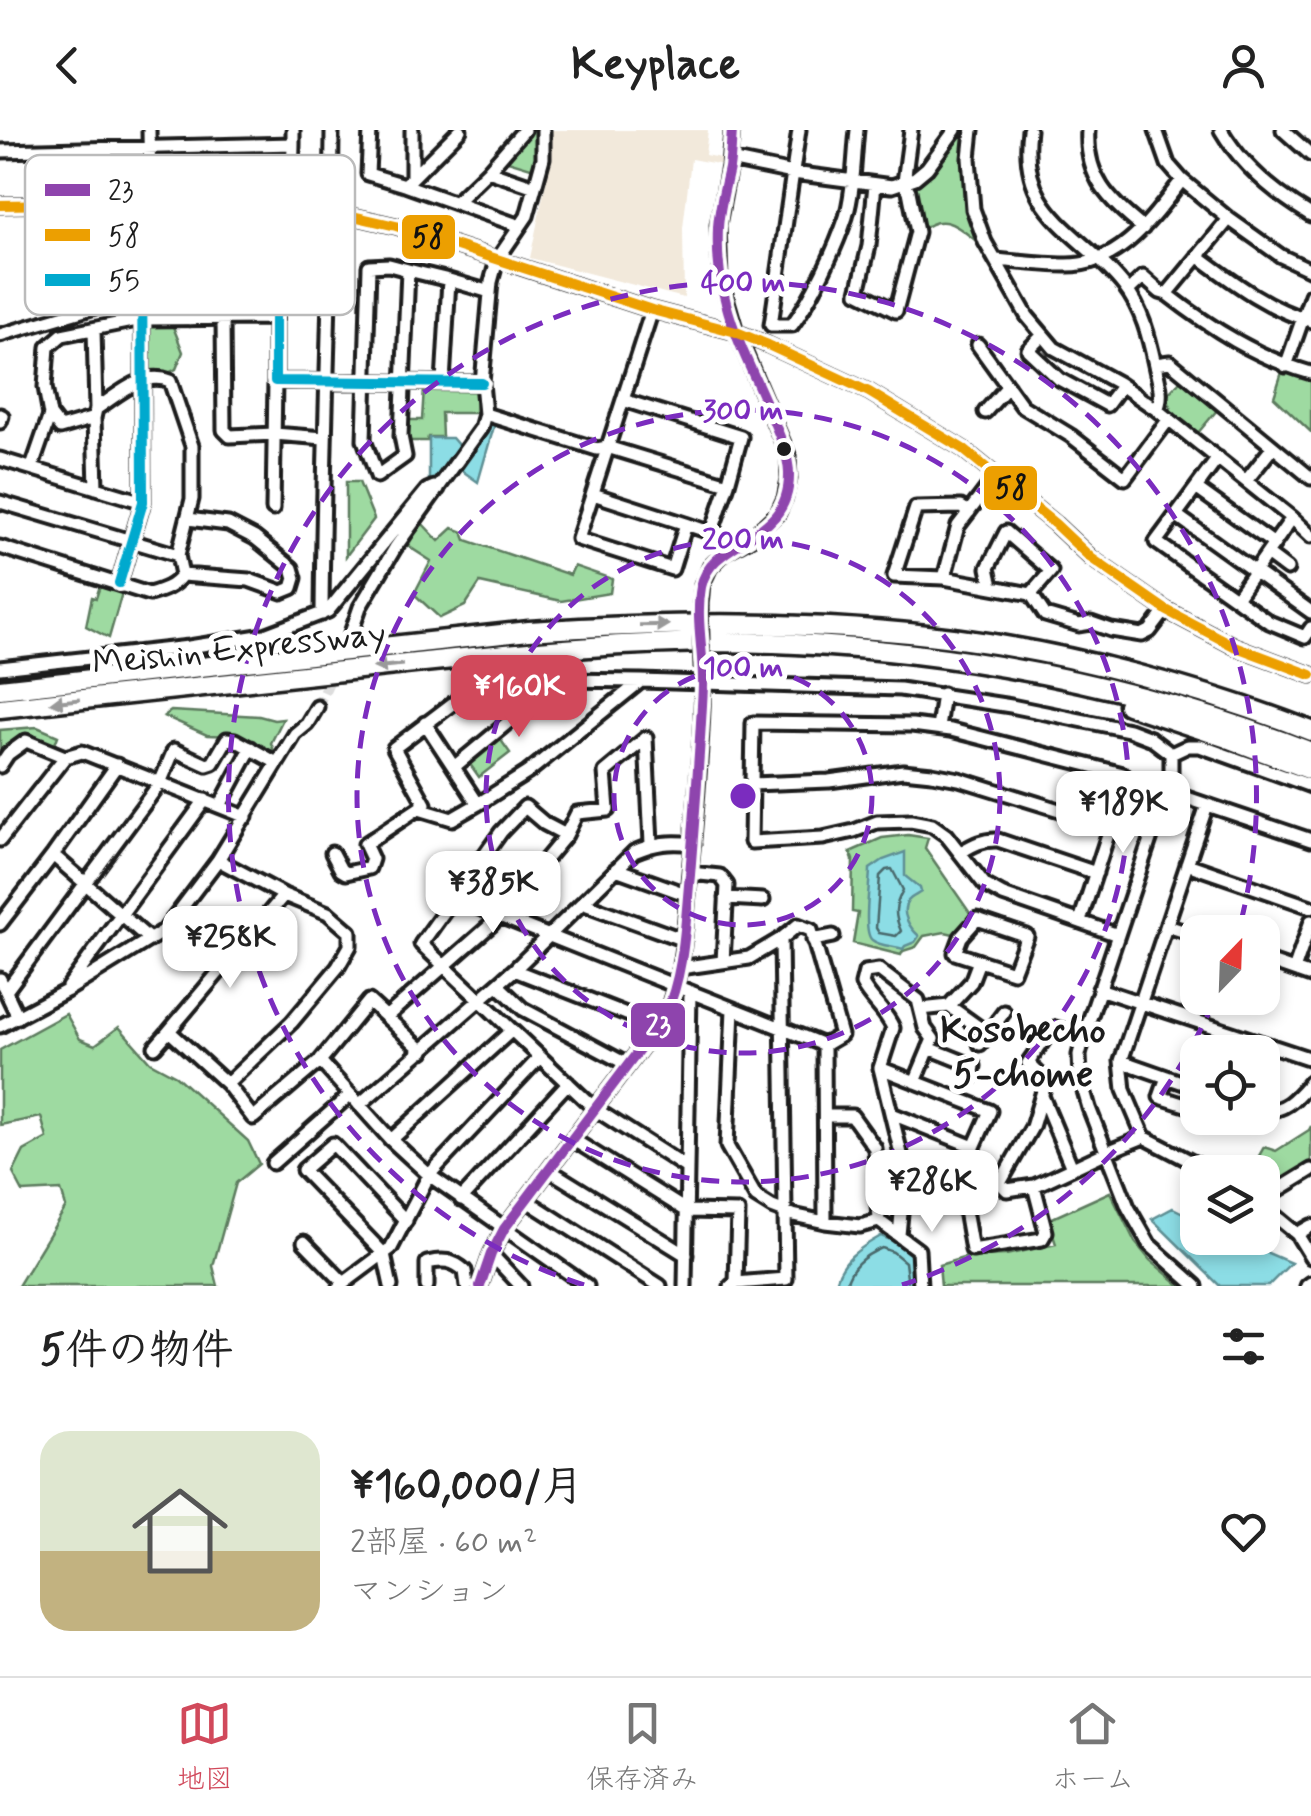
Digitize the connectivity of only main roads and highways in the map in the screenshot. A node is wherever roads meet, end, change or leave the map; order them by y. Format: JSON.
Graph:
{"nodes":[{"id":1,"x":809,"y":626,"type":"junction"},
{"id":2,"x":795,"y":644,"type":"junction"},
{"id":3,"x":0,"y":689,"type":"edge"},
{"id":4,"x":0,"y":708,"type":"edge"},
{"id":5,"x":1311,"y":723,"type":"edge"},
{"id":6,"x":1311,"y":731,"type":"edge"},
{"id":7,"x":1311,"y":752,"type":"edge"},
{"id":8,"x":1311,"y":770,"type":"edge"}],
"edges":[{"from":3,"to":1,"type":"highway","name":"Meishin Expressway","one_way":true},
{"from":1,"to":5,"type":"highway"},
{"from":1,"to":6,"type":"highway","name":"Meishin Expressway"},
{"from":2,"to":4,"type":"highway","name":"Meishin Expressway","one_way":true},
{"from":2,"to":7,"type":"highway","name":"Meishin Expressway"},
{"from":2,"to":8,"type":"highway"}]}
